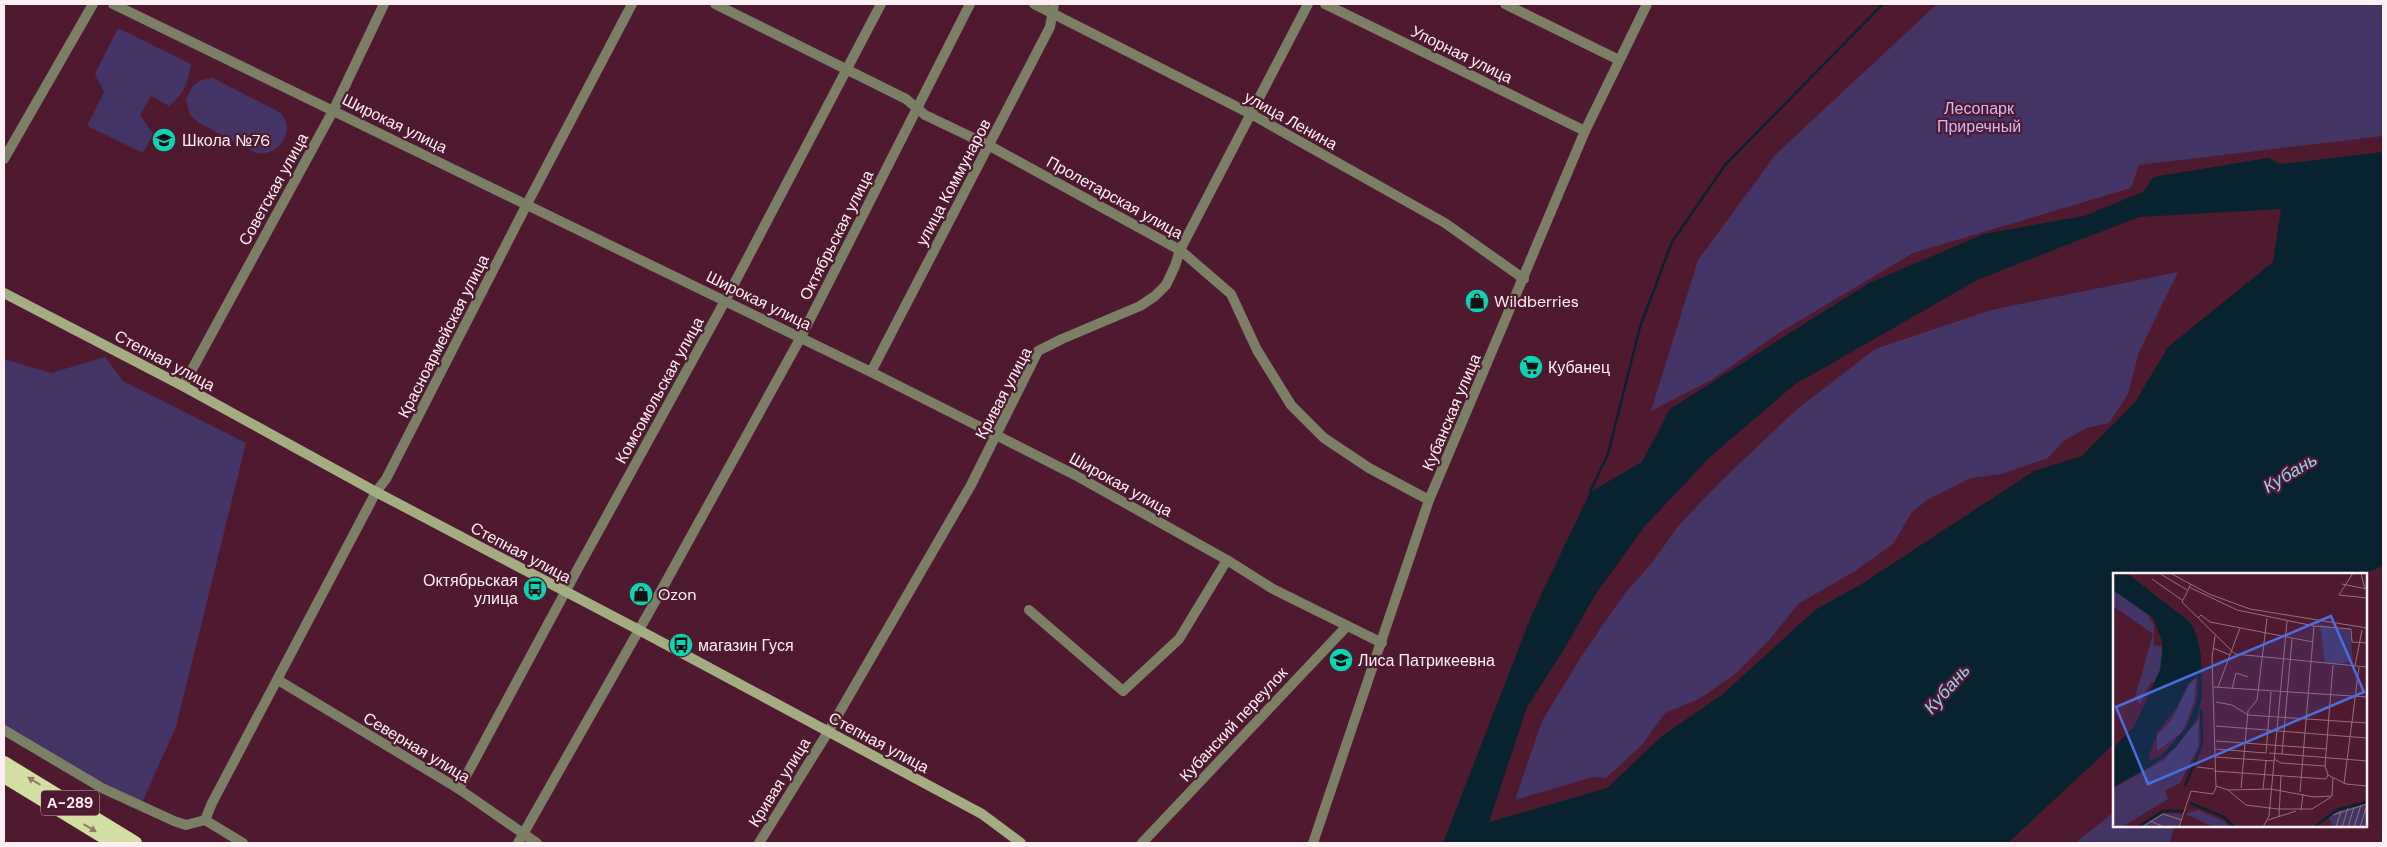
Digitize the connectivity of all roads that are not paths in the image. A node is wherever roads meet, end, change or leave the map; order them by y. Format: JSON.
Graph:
{"nodes":[{"id":1,"x":93,"y":4,"type":"edge"},
{"id":2,"x":113,"y":4,"type":"edge"},
{"id":3,"x":384,"y":4,"type":"edge"},
{"id":4,"x":632,"y":4,"type":"edge"},
{"id":5,"x":715,"y":4,"type":"edge"},
{"id":6,"x":882,"y":4,"type":"edge"},
{"id":7,"x":970,"y":4,"type":"edge"},
{"id":8,"x":1034,"y":4,"type":"edge"},
{"id":9,"x":1308,"y":4,"type":"edge"},
{"id":10,"x":1325,"y":4,"type":"edge"},
{"id":11,"x":1505,"y":4,"type":"edge"},
{"id":12,"x":1647,"y":4,"type":"edge"},
{"id":13,"x":1053,"y":9,"type":"edge"},
{"id":14,"x":1618,"y":60,"type":"junction"},
{"id":15,"x":845,"y":70,"type":"junction"},
{"id":16,"x":918,"y":108,"type":"junction"},
{"id":17,"x":334,"y":109,"type":"junction"},
{"id":18,"x":1251,"y":114,"type":"junction"},
{"id":19,"x":1585,"y":131,"type":"junction"},
{"id":20,"x":990,"y":146,"type":"junction"},
{"id":21,"x":4,"y":159,"type":"edge"},
{"id":22,"x":527,"y":204,"type":"junction"},
{"id":23,"x":1180,"y":250,"type":"junction"},
{"id":24,"x":1524,"y":279,"type":"junction"},
{"id":25,"x":4,"y":293,"type":"edge"},
{"id":26,"x":725,"y":302,"type":"junction"},
{"id":27,"x":801,"y":337,"type":"junction"},
{"id":28,"x":870,"y":372,"type":"junction"},
{"id":29,"x":183,"y":386,"type":"junction"},
{"id":30,"x":996,"y":436,"type":"junction"},
{"id":31,"x":376,"y":492,"type":"junction"},
{"id":32,"x":1429,"y":500,"type":"junction"},
{"id":33,"x":1227,"y":560,"type":"junction"},
{"id":34,"x":565,"y":592,"type":"junction"},
{"id":35,"x":1028,"y":610,"type":"dead end"},
{"id":36,"x":1347,"y":626,"type":"junction"},
{"id":37,"x":639,"y":630,"type":"junction"},
{"id":38,"x":1382,"y":643,"type":"junction"},
{"id":39,"x":278,"y":680,"type":"junction"},
{"id":40,"x":4,"y":730,"type":"edge"},
{"id":41,"x":828,"y":732,"type":"junction"},
{"id":42,"x":4,"y":763,"type":"edge"},
{"id":43,"x":4,"y":776,"type":"edge"},
{"id":44,"x":459,"y":789,"type":"junction"},
{"id":45,"x":206,"y":820,"type":"junction"},
{"id":46,"x":521,"y":839,"type":"edge"},
{"id":47,"x":114,"y":843,"type":"edge"},
{"id":48,"x":135,"y":843,"type":"edge"},
{"id":49,"x":242,"y":843,"type":"edge"},
{"id":50,"x":537,"y":843,"type":"edge"},
{"id":51,"x":759,"y":843,"type":"edge"},
{"id":52,"x":1021,"y":843,"type":"edge"},
{"id":53,"x":1142,"y":843,"type":"edge"},
{"id":54,"x":1313,"y":843,"type":"edge"}],
"edges":[{"from":1,"to":21,"type":"street"},
{"from":2,"to":17,"type":"street","name":"Широкая улица"},
{"from":3,"to":17,"type":"street","name":"Советская улица"},
{"from":4,"to":22,"type":"street","name":"Красноармейская улица"},
{"from":5,"to":15,"type":"street","name":"Пролетарская улица"},
{"from":6,"to":15,"type":"street","name":"Комсомольская улица"},
{"from":7,"to":16,"type":"street","name":"Октябрьская улица"},
{"from":8,"to":13,"type":"street","name":"улица Ленина"},
{"from":9,"to":18,"type":"street","name":"Кривая улица"},
{"from":10,"to":19,"type":"street","name":"Упорная улица"},
{"from":11,"to":14,"type":"street"},
{"from":12,"to":14,"type":"street","name":"Кубанская улица"},
{"from":13,"to":18,"type":"street","name":"улица Ленина"},
{"from":13,"to":20,"type":"street","name":"улица Коммунаров"},
{"from":14,"to":19,"type":"street","name":"Кубанская улица"},
{"from":15,"to":16,"type":"street","name":"Пролетарская улица"},
{"from":15,"to":26,"type":"street","name":"Комсомольская улица"},
{"from":16,"to":20,"type":"street","name":"Пролетарская улица"},
{"from":16,"to":27,"type":"street","name":"Октябрьская улица"},
{"from":17,"to":22,"type":"street","name":"Широкая улица"},
{"from":17,"to":29,"type":"street","name":"Советская улица"},
{"from":18,"to":23,"type":"street","name":"Кривая улица"},
{"from":18,"to":24,"type":"street","name":"улица Ленина"},
{"from":19,"to":24,"type":"street","name":"Кубанская улица"},
{"from":20,"to":23,"type":"street","name":"Пролетарская улица"},
{"from":20,"to":28,"type":"street","name":"улица Коммунаров"},
{"from":22,"to":26,"type":"street","name":"Широкая улица"},
{"from":22,"to":31,"type":"street","name":"Красноармейская улица"},
{"from":23,"to":30,"type":"street","name":"Кривая улица"},
{"from":23,"to":32,"type":"street","name":"Пролетарская улица"},
{"from":24,"to":32,"type":"street","name":"Кубанская улица"},
{"from":25,"to":29,"type":"main road","name":"Степная улица"},
{"from":26,"to":27,"type":"street","name":"Широкая улица"},
{"from":26,"to":34,"type":"street","name":"Комсомольская улица"},
{"from":27,"to":28,"type":"street","name":"Широкая улица"},
{"from":27,"to":37,"type":"street","name":"Октябрьская улица"},
{"from":28,"to":30,"type":"street","name":"Широкая улица"},
{"from":29,"to":31,"type":"main road","name":"Степная улица"},
{"from":30,"to":33,"type":"street","name":"Широкая улица"},
{"from":30,"to":41,"type":"street","name":"Кривая улица"},
{"from":31,"to":34,"type":"main road","name":"Степная улица"},
{"from":31,"to":39,"type":"street","name":"Красноармейская улица"},
{"from":32,"to":38,"type":"street","name":"Кубанская улица"},
{"from":33,"to":35,"type":"street"},
{"from":33,"to":36,"type":"street","name":"Широкая улица"},
{"from":34,"to":37,"type":"main road","name":"Степная улица"},
{"from":34,"to":44,"type":"street","name":"Комсомольская улица"},
{"from":36,"to":38,"type":"street","name":"Широкая улица"},
{"from":36,"to":53,"type":"street","name":"Кубанский переулок"},
{"from":37,"to":41,"type":"main road","name":"Степная улица"},
{"from":37,"to":46,"type":"street","name":"Октябрьская улица"},
{"from":38,"to":54,"type":"street","name":"Кубанская улица"},
{"from":39,"to":44,"type":"street","name":"Северная улица"},
{"from":39,"to":45,"type":"street","name":"Красноармейская улица"},
{"from":40,"to":45,"type":"street"},
{"from":41,"to":51,"type":"street","name":"Кривая улица"},
{"from":41,"to":52,"type":"main road","name":"Степная улица"},
{"from":48,"to":42,"type":"highway","number":"А-289","one_way":true},
{"from":43,"to":47,"type":"highway","number":"А-289","one_way":true},
{"from":44,"to":46,"type":"street","name":"Северная улица"},
{"from":45,"to":49,"type":"street"},
{"from":46,"to":50,"type":"street","name":"Северная улица"}]}
